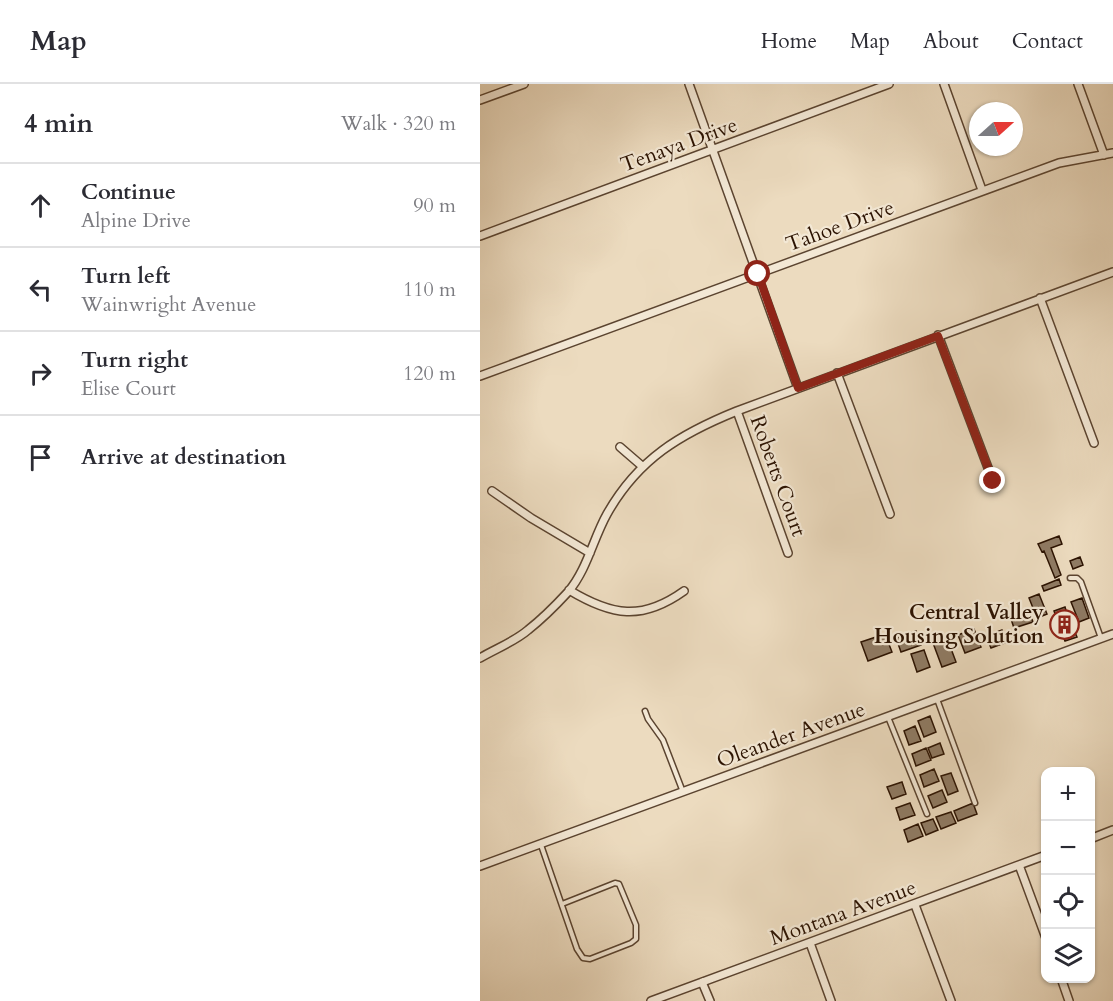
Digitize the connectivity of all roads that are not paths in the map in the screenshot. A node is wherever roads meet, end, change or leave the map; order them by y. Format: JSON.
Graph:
{"nodes":[{"id":1,"x":524,"y":84,"type":"edge"},
{"id":2,"x":689,"y":84,"type":"edge"},
{"id":3,"x":889,"y":84,"type":"edge"},
{"id":4,"x":944,"y":84,"type":"edge"},
{"id":5,"x":1078,"y":84,"type":"edge"},
{"id":6,"x":480,"y":100,"type":"edge"},
{"id":7,"x":713,"y":150,"type":"junction"},
{"id":8,"x":1113,"y":153,"type":"edge"},
{"id":9,"x":1104,"y":155,"type":"junction"},
{"id":10,"x":982,"y":190,"type":"junction"},
{"id":11,"x":480,"y":236,"type":"edge"},
{"id":12,"x":1113,"y":272,"type":"edge"},
{"id":13,"x":758,"y":274,"type":"junction"},
{"id":14,"x":1040,"y":298,"type":"junction"},
{"id":15,"x":938,"y":336,"type":"junction"},
{"id":16,"x":837,"y":373,"type":"junction"},
{"id":17,"x":480,"y":376,"type":"edge"},
{"id":18,"x":798,"y":388,"type":"junction"},
{"id":19,"x":737,"y":411,"type":"junction"},
{"id":20,"x":1094,"y":443,"type":"dead end"},
{"id":21,"x":620,"y":447,"type":"dead end"},
{"id":22,"x":642,"y":466,"type":"junction"},
{"id":23,"x":993,"y":481,"type":"dead end"},
{"id":24,"x":492,"y":491,"type":"dead end"},
{"id":25,"x":890,"y":514,"type":"dead end"},
{"id":26,"x":590,"y":553,"type":"junction"},
{"id":27,"x":788,"y":553,"type":"dead end"},
{"id":28,"x":1070,"y":578,"type":"dead end"},
{"id":29,"x":569,"y":590,"type":"junction"},
{"id":30,"x":684,"y":591,"type":"dead end"},
{"id":31,"x":1113,"y":634,"type":"edge"},
{"id":32,"x":1101,"y":639,"type":"junction"},
{"id":33,"x":480,"y":658,"type":"edge"},
{"id":34,"x":938,"y":699,"type":"junction"},
{"id":35,"x":645,"y":711,"type":"dead end"},
{"id":36,"x":888,"y":717,"type":"junction"},
{"id":37,"x":683,"y":793,"type":"junction"},
{"id":38,"x":975,"y":803,"type":"dead end"},
{"id":39,"x":927,"y":814,"type":"dead end"},
{"id":40,"x":1113,"y":830,"type":"edge"},
{"id":41,"x":1095,"y":837,"type":"edge"},
{"id":42,"x":540,"y":844,"type":"junction"},
{"id":43,"x":1041,"y":857,"type":"edge"},
{"id":44,"x":1019,"y":865,"type":"junction"},
{"id":45,"x":480,"y":866,"type":"edge"},
{"id":46,"x":561,"y":904,"type":"junction"},
{"id":47,"x":915,"y":904,"type":"junction"},
{"id":48,"x":1043,"y":929,"type":"edge"},
{"id":49,"x":810,"y":943,"type":"junction"},
{"id":50,"x":702,"y":982,"type":"junction"},
{"id":51,"x":1063,"y":983,"type":"edge"},
{"id":52,"x":651,"y":1001,"type":"edge"},
{"id":53,"x":710,"y":1001,"type":"edge"},
{"id":54,"x":831,"y":1001,"type":"edge"},
{"id":55,"x":951,"y":1001,"type":"edge"},
{"id":56,"x":1069,"y":1001,"type":"edge"}],
"edges":[{"from":1,"to":6,"type":"street"},
{"from":2,"to":7,"type":"street"},
{"from":3,"to":7,"type":"street","name":"Tenaya Drive"},
{"from":4,"to":10,"type":"street"},
{"from":5,"to":9,"type":"street"},
{"from":7,"to":11,"type":"street","name":"Tenaya Drive"},
{"from":7,"to":13,"type":"street"},
{"from":8,"to":9,"type":"street","name":"Tahoe Drive"},
{"from":9,"to":10,"type":"street","name":"Tahoe Drive"},
{"from":10,"to":13,"type":"street","name":"Tahoe Drive"},
{"from":12,"to":14,"type":"street"},
{"from":13,"to":17,"type":"street","name":"Tahoe Drive"},
{"from":13,"to":18,"type":"street"},
{"from":14,"to":15,"type":"street"},
{"from":14,"to":20,"type":"street"},
{"from":15,"to":16,"type":"street"},
{"from":15,"to":23,"type":"street"},
{"from":16,"to":18,"type":"street"},
{"from":16,"to":25,"type":"street"},
{"from":18,"to":19,"type":"street"},
{"from":19,"to":22,"type":"street"},
{"from":19,"to":27,"type":"street","name":"Roberts Court"},
{"from":21,"to":22,"type":"street"},
{"from":22,"to":26,"type":"street"},
{"from":24,"to":26,"type":"street"},
{"from":26,"to":29,"type":"street"},
{"from":28,"to":32,"type":"lane"},
{"from":29,"to":30,"type":"street"},
{"from":29,"to":33,"type":"street"},
{"from":31,"to":32,"type":"street","name":"Oleander Avenue"},
{"from":32,"to":34,"type":"street","name":"Oleander Avenue"},
{"from":34,"to":36,"type":"street","name":"Oleander Avenue"},
{"from":34,"to":38,"type":"lane"},
{"from":35,"to":37,"type":"lane"},
{"from":36,"to":37,"type":"street","name":"Oleander Avenue"},
{"from":36,"to":39,"type":"lane"},
{"from":37,"to":42,"type":"street","name":"Oleander Avenue"},
{"from":40,"to":41,"type":"street"},
{"from":42,"to":45,"type":"street","name":"Oleander Avenue"},
{"from":42,"to":46,"type":"lane"},
{"from":43,"to":44,"type":"street","name":"Montana Avenue"},
{"from":44,"to":47,"type":"street","name":"Montana Avenue"},
{"from":44,"to":48,"type":"street"},
{"from":46,"to":46,"type":"lane"},
{"from":47,"to":49,"type":"street","name":"Montana Avenue"},
{"from":47,"to":55,"type":"street"},
{"from":49,"to":50,"type":"street","name":"Montana Avenue"},
{"from":49,"to":54,"type":"street"},
{"from":50,"to":52,"type":"street","name":"Montana Avenue"},
{"from":50,"to":53,"type":"street"},
{"from":51,"to":56,"type":"street"}]}
